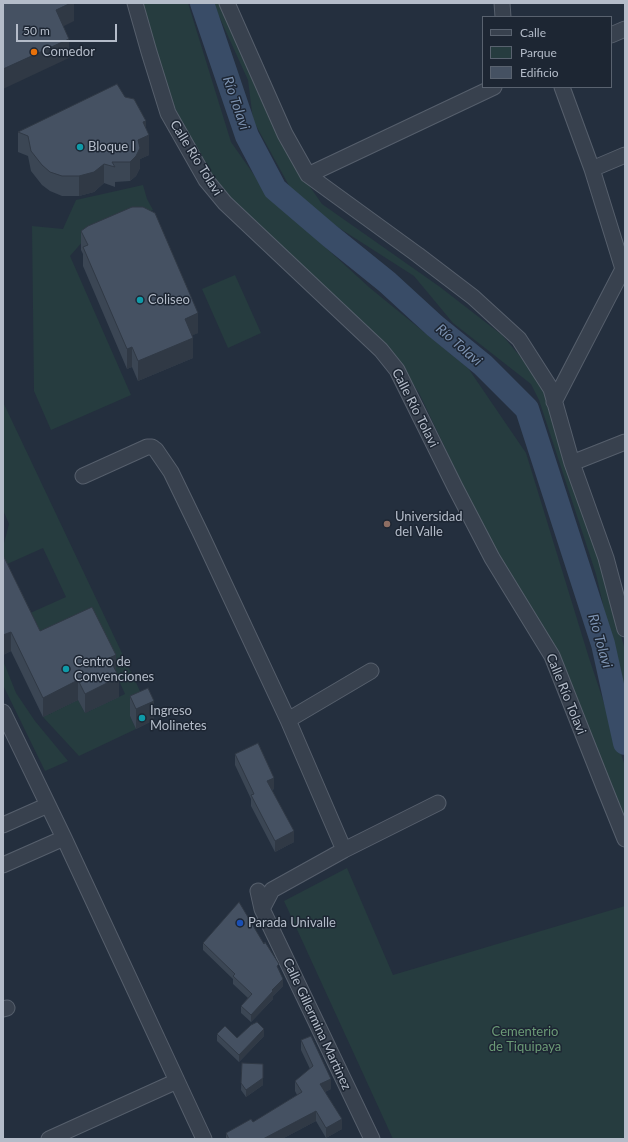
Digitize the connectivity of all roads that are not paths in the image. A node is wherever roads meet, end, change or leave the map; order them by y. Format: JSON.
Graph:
{"nodes":[{"id":1,"x":135,"y":3,"type":"edge"},
{"id":2,"x":228,"y":3,"type":"edge"},
{"id":3,"x":502,"y":3,"type":"edge"},
{"id":4,"x":503,"y":16,"type":"edge"},
{"id":5,"x":625,"y":29,"type":"edge"},
{"id":6,"x":612,"y":35,"type":"edge"},
{"id":7,"x":492,"y":88,"type":"edge"},
{"id":8,"x":562,"y":88,"type":"edge"},
{"id":9,"x":625,"y":155,"type":"edge"},
{"id":10,"x":592,"y":169,"type":"junction"},
{"id":11,"x":308,"y":175,"type":"junction"},
{"id":12,"x":554,"y":402,"type":"junction"},
{"id":13,"x":625,"y":442,"type":"edge"},
{"id":14,"x":572,"y":463,"type":"junction"},
{"id":15,"x":83,"y":476,"type":"dead end"},
{"id":16,"x":625,"y":629,"type":"edge"},
{"id":17,"x":371,"y":671,"type":"dead end"},
{"id":18,"x":3,"y":712,"type":"edge"},
{"id":19,"x":288,"y":720,"type":"junction"},
{"id":20,"x":438,"y":803,"type":"dead end"},
{"id":21,"x":48,"y":805,"type":"junction"},
{"id":22,"x":3,"y":825,"type":"edge"},
{"id":23,"x":64,"y":838,"type":"junction"},
{"id":24,"x":625,"y":839,"type":"edge"},
{"id":25,"x":344,"y":850,"type":"junction"},
{"id":26,"x":3,"y":865,"type":"edge"},
{"id":27,"x":252,"y":893,"type":"dead end"},
{"id":28,"x":262,"y":909,"type":"junction"},
{"id":29,"x":176,"y":1081,"type":"junction"},
{"id":30,"x":49,"y":1139,"type":"edge"},
{"id":31,"x":204,"y":1139,"type":"edge"},
{"id":32,"x":372,"y":1139,"type":"edge"}],
"edges":[{"from":1,"to":24,"type":"street","name":"Calle Río Tolavi"},
{"from":2,"to":11,"type":"street"},
{"from":3,"to":4,"type":"street"},
{"from":5,"to":6,"type":"street"},
{"from":7,"to":11,"type":"street"},
{"from":8,"to":10,"type":"street"},
{"from":9,"to":10,"type":"street"},
{"from":10,"to":12,"type":"street"},
{"from":11,"to":12,"type":"street"},
{"from":12,"to":14,"type":"street"},
{"from":13,"to":14,"type":"street"},
{"from":14,"to":16,"type":"street"},
{"from":15,"to":19,"type":"street"},
{"from":17,"to":19,"type":"street"},
{"from":18,"to":21,"type":"street"},
{"from":19,"to":25,"type":"street"},
{"from":20,"to":25,"type":"street"},
{"from":21,"to":22,"type":"street"},
{"from":21,"to":23,"type":"street"},
{"from":23,"to":26,"type":"street"},
{"from":23,"to":29,"type":"street"},
{"from":25,"to":28,"type":"street"},
{"from":27,"to":28,"type":"street","name":"Calle Gillermina Martinez"},
{"from":28,"to":32,"type":"street","name":"Calle Gillermina Martinez"},
{"from":29,"to":30,"type":"street"},
{"from":29,"to":31,"type":"street"}]}
